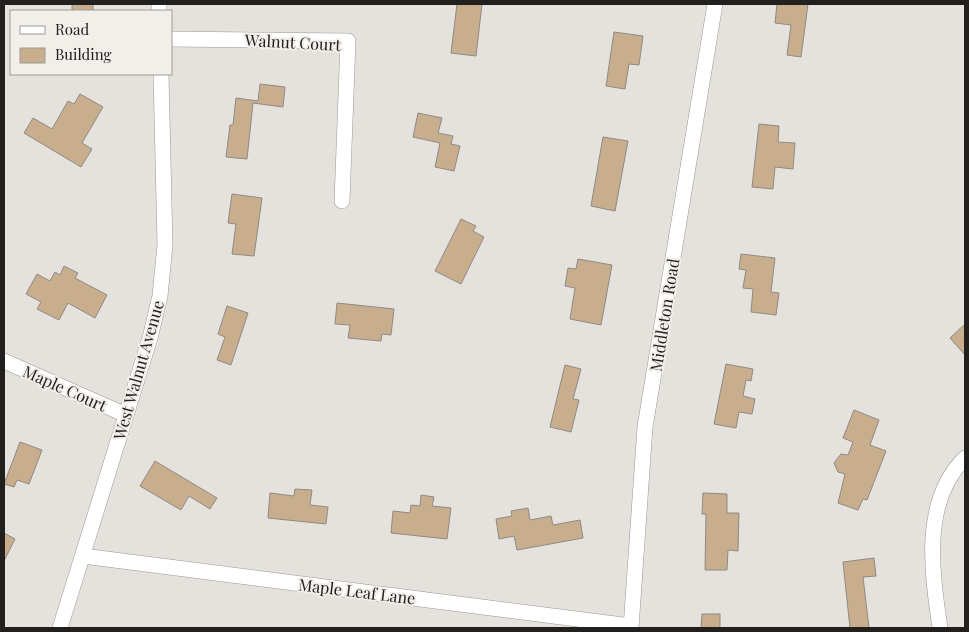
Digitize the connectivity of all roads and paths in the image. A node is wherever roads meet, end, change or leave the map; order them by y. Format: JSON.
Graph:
{"nodes":[{"id":1,"x":715,"y":4,"type":"edge"},
{"id":2,"x":172,"y":39,"type":"edge"},
{"id":3,"x":161,"y":75,"type":"edge"},
{"id":4,"x":342,"y":201,"type":"dead end"},
{"id":5,"x":4,"y":361,"type":"edge"},
{"id":6,"x":126,"y":415,"type":"junction"},
{"id":7,"x":965,"y":458,"type":"edge"},
{"id":8,"x":83,"y":556,"type":"junction"},
{"id":9,"x":631,"y":627,"type":"edge"},
{"id":10,"x":60,"y":628,"type":"edge"},
{"id":11,"x":940,"y":628,"type":"edge"}],
"edges":[{"from":1,"to":9,"type":"street","name":"Middleton Road"},
{"from":2,"to":4,"type":"street","name":"Walnut Court"},
{"from":3,"to":6,"type":"street","name":"West Walnut Avenue"},
{"from":5,"to":6,"type":"street","name":"Maple Court"},
{"from":6,"to":8,"type":"street","name":"West Walnut Avenue"},
{"from":7,"to":11,"type":"street"},
{"from":8,"to":9,"type":"street","name":"Maple Leaf Lane"},
{"from":8,"to":10,"type":"street","name":"West Walnut Avenue"}]}
